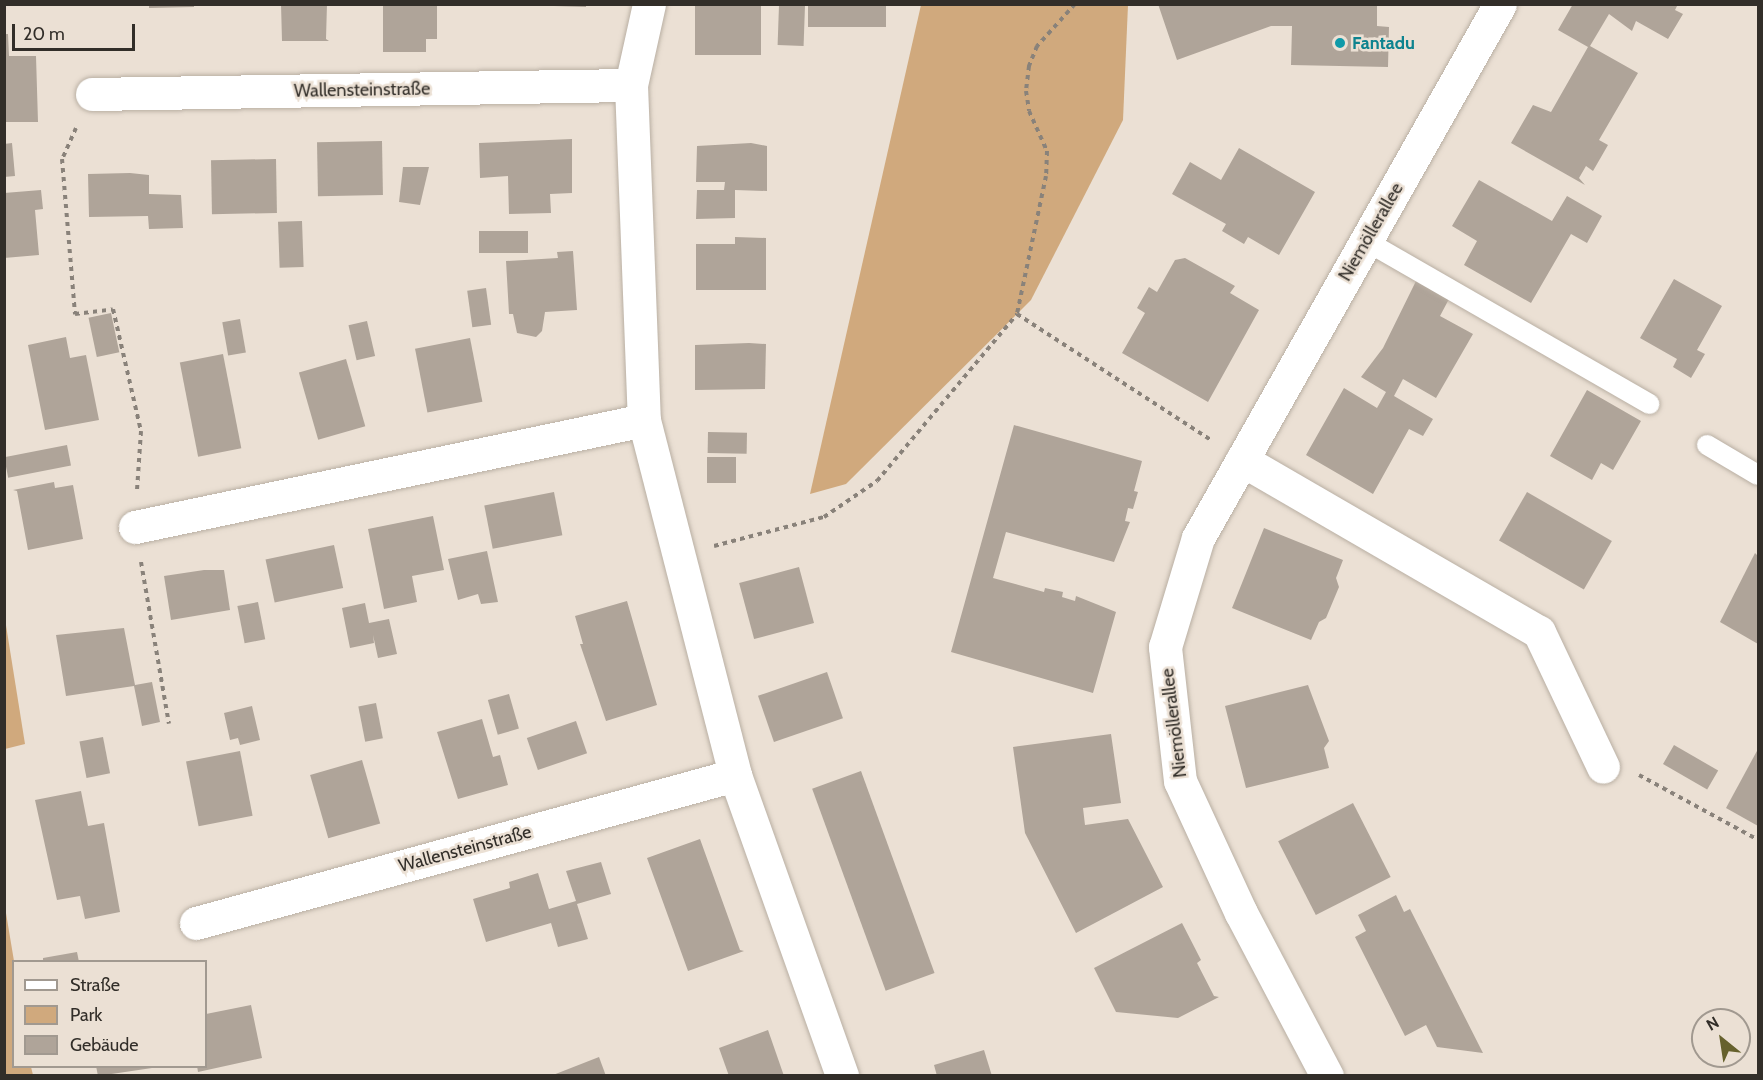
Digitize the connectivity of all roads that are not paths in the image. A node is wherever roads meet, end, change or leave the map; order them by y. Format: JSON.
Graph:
{"nodes":[{"id":1,"x":649,"y":4,"type":"edge"},
{"id":2,"x":1500,"y":4,"type":"edge"},
{"id":3,"x":631,"y":85,"type":"junction"},
{"id":4,"x":92,"y":94,"type":"road end"},
{"id":5,"x":1366,"y":241,"type":"junction"},
{"id":6,"x":1650,"y":404,"type":"dead end"},
{"id":7,"x":644,"y":420,"type":"junction"},
{"id":8,"x":1707,"y":445,"type":"dead end"},
{"id":9,"x":1242,"y":460,"type":"junction"},
{"id":10,"x":1758,"y":475,"type":"edge"},
{"id":11,"x":135,"y":527,"type":"road end"},
{"id":12,"x":1603,"y":767,"type":"road end"},
{"id":13,"x":735,"y":775,"type":"junction"},
{"id":14,"x":196,"y":923,"type":"dead end"},
{"id":15,"x":842,"y":1076,"type":"edge"},
{"id":16,"x":1327,"y":1076,"type":"edge"}],
"edges":[{"from":1,"to":3,"type":"street"},
{"from":2,"to":5,"type":"street","name":"Niemöllerallee"},
{"from":3,"to":4,"type":"street","name":"Wallensteinstraße"},
{"from":3,"to":7,"type":"street"},
{"from":5,"to":6,"type":"lane"},
{"from":5,"to":9,"type":"street","name":"Niemöllerallee"},
{"from":7,"to":11,"type":"street"},
{"from":7,"to":13,"type":"street"},
{"from":8,"to":10,"type":"lane"},
{"from":9,"to":12,"type":"street"},
{"from":9,"to":16,"type":"street","name":"Niemöllerallee"},
{"from":13,"to":14,"type":"street","name":"Wallensteinstraße"},
{"from":13,"to":15,"type":"street"}]}
